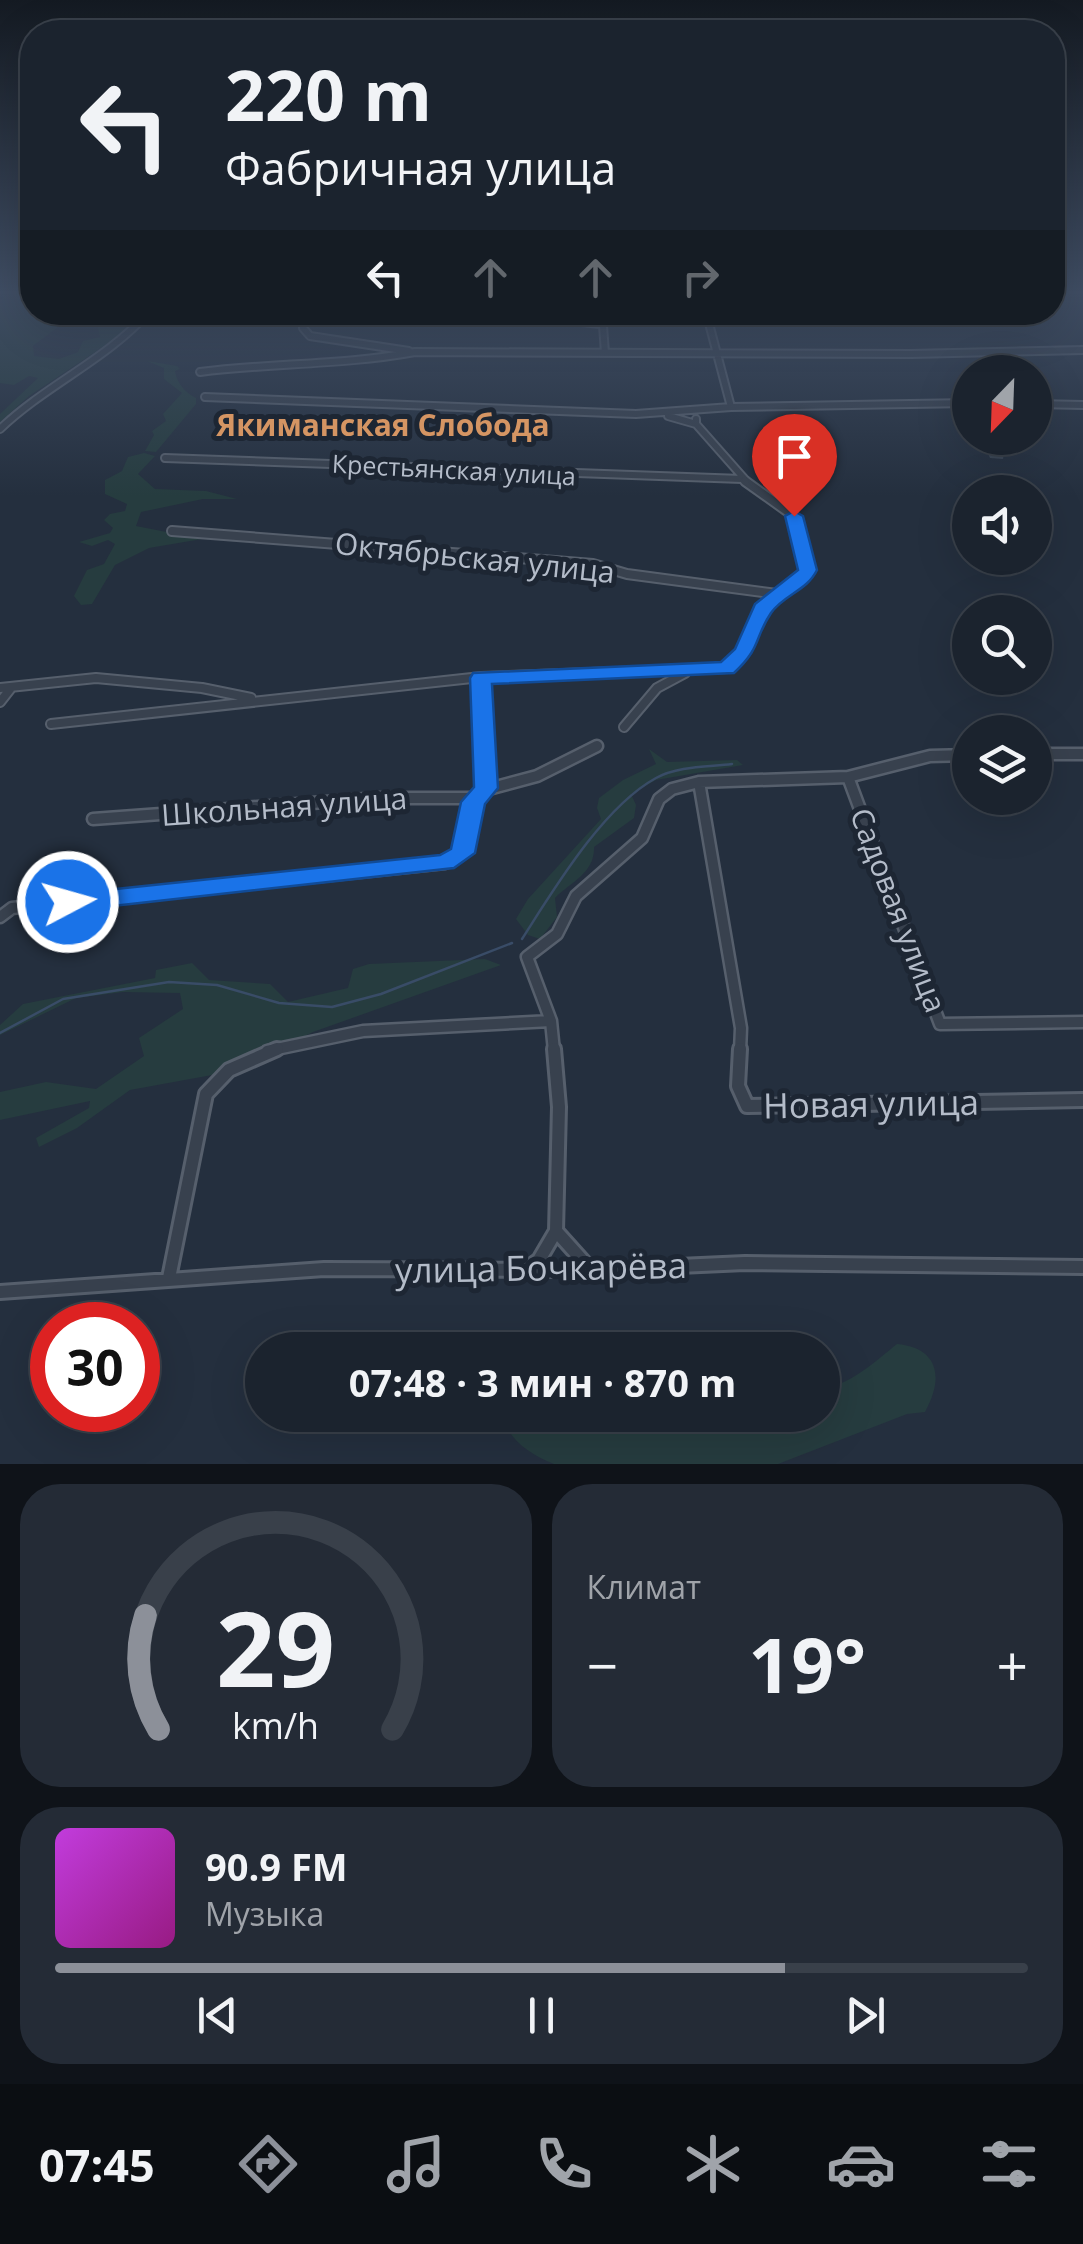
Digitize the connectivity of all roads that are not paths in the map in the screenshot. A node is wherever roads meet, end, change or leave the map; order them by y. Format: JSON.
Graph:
{"nodes":[{"id":1,"x":89,"y":359,"type":"edge"},
{"id":2,"x":375,"y":359,"type":"edge"},
{"id":3,"x":718,"y":359,"type":"edge"},
{"id":4,"x":200,"y":372,"type":"dead end"},
{"id":5,"x":205,"y":397,"type":"dead end"},
{"id":6,"x":952,"y":403,"type":"edge"},
{"id":7,"x":1052,"y":404,"type":"edge"},
{"id":8,"x":1083,"y":405,"type":"edge"},
{"id":9,"x":730,"y":407,"type":"junction"},
{"id":10,"x":694,"y":411,"type":"junction"},
{"id":11,"x":656,"y":413,"type":"junction"},
{"id":12,"x":696,"y":424,"type":"junction"},
{"id":13,"x":0,"y":429,"type":"edge"},
{"id":14,"x":166,"y":458,"type":"dead end"},
{"id":15,"x":742,"y":479,"type":"junction"},
{"id":16,"x":172,"y":531,"type":"dead end"},
{"id":17,"x":777,"y":594,"type":"junction"},
{"id":18,"x":686,"y":672,"type":"junction"},
{"id":19,"x":480,"y":678,"type":"junction"},
{"id":20,"x":5,"y":688,"type":"edge"},
{"id":21,"x":258,"y":699,"type":"junction"},
{"id":22,"x":0,"y":702,"type":"edge"},
{"id":23,"x":50,"y":724,"type":"dead end"},
{"id":24,"x":624,"y":727,"type":"dead end"},
{"id":25,"x":597,"y":746,"type":"dead end"},
{"id":26,"x":1052,"y":754,"type":"edge"},
{"id":27,"x":1083,"y":754,"type":"edge"},
{"id":28,"x":952,"y":755,"type":"edge"},
{"id":29,"x":848,"y":777,"type":"junction"},
{"id":30,"x":700,"y":782,"type":"junction"},
{"id":31,"x":486,"y":788,"type":"junction"},
{"id":32,"x":476,"y":798,"type":"junction"},
{"id":33,"x":93,"y":818,"type":"dead end"},
{"id":34,"x":0,"y":917,"type":"edge"},
{"id":35,"x":551,"y":1021,"type":"junction"},
{"id":36,"x":1083,"y":1022,"type":"edge"},
{"id":37,"x":1083,"y":1100,"type":"edge"},
{"id":38,"x":556,"y":1231,"type":"junction"},
{"id":39,"x":1083,"y":1267,"type":"edge"},
{"id":40,"x":524,"y":1270,"type":"junction"},
{"id":41,"x":592,"y":1270,"type":"junction"},
{"id":42,"x":170,"y":1278,"type":"junction"},
{"id":43,"x":0,"y":1292,"type":"edge"}],
"edges":[{"from":1,"to":13,"type":"street"},
{"from":2,"to":4,"type":"street"},
{"from":3,"to":9,"type":"street"},
{"from":5,"to":11,"type":"street"},
{"from":6,"to":9,"type":"street"},
{"from":7,"to":8,"type":"street"},
{"from":9,"to":10,"type":"street"},
{"from":10,"to":11,"type":"street"},
{"from":10,"to":12,"type":"street"},
{"from":11,"to":12,"type":"street"},
{"from":12,"to":15,"type":"street"},
{"from":14,"to":15,"type":"street","name":"Крестьянская улица"},
{"from":15,"to":17,"type":"street"},
{"from":16,"to":17,"type":"street","name":"Октябрьская улица"},
{"from":17,"to":18,"type":"street"},
{"from":18,"to":19,"type":"street"},
{"from":18,"to":24,"type":"street"},
{"from":19,"to":21,"type":"street"},
{"from":19,"to":31,"type":"street"},
{"from":20,"to":21,"type":"street"},
{"from":20,"to":22,"type":"street"},
{"from":21,"to":23,"type":"street"},
{"from":25,"to":31,"type":"street"},
{"from":26,"to":27,"type":"street"},
{"from":28,"to":29,"type":"street"},
{"from":29,"to":30,"type":"street"},
{"from":29,"to":36,"type":"street","name":"Садовая улица"},
{"from":30,"to":35,"type":"street"},
{"from":30,"to":37,"type":"street","name":"Новая улица"},
{"from":31,"to":32,"type":"street"},
{"from":32,"to":33,"type":"street","name":"Школьная улица"},
{"from":32,"to":34,"type":"street"},
{"from":35,"to":38,"type":"street"},
{"from":35,"to":42,"type":"street"},
{"from":38,"to":40,"type":"street"},
{"from":38,"to":41,"type":"street"},
{"from":39,"to":41,"type":"street","name":"улица Бочкарёва"},
{"from":40,"to":41,"type":"street","name":"улица Бочкарёва"},
{"from":40,"to":42,"type":"street","name":"улица Бочкарёва"},
{"from":42,"to":43,"type":"street","name":"улица Бочкарёва"}]}
